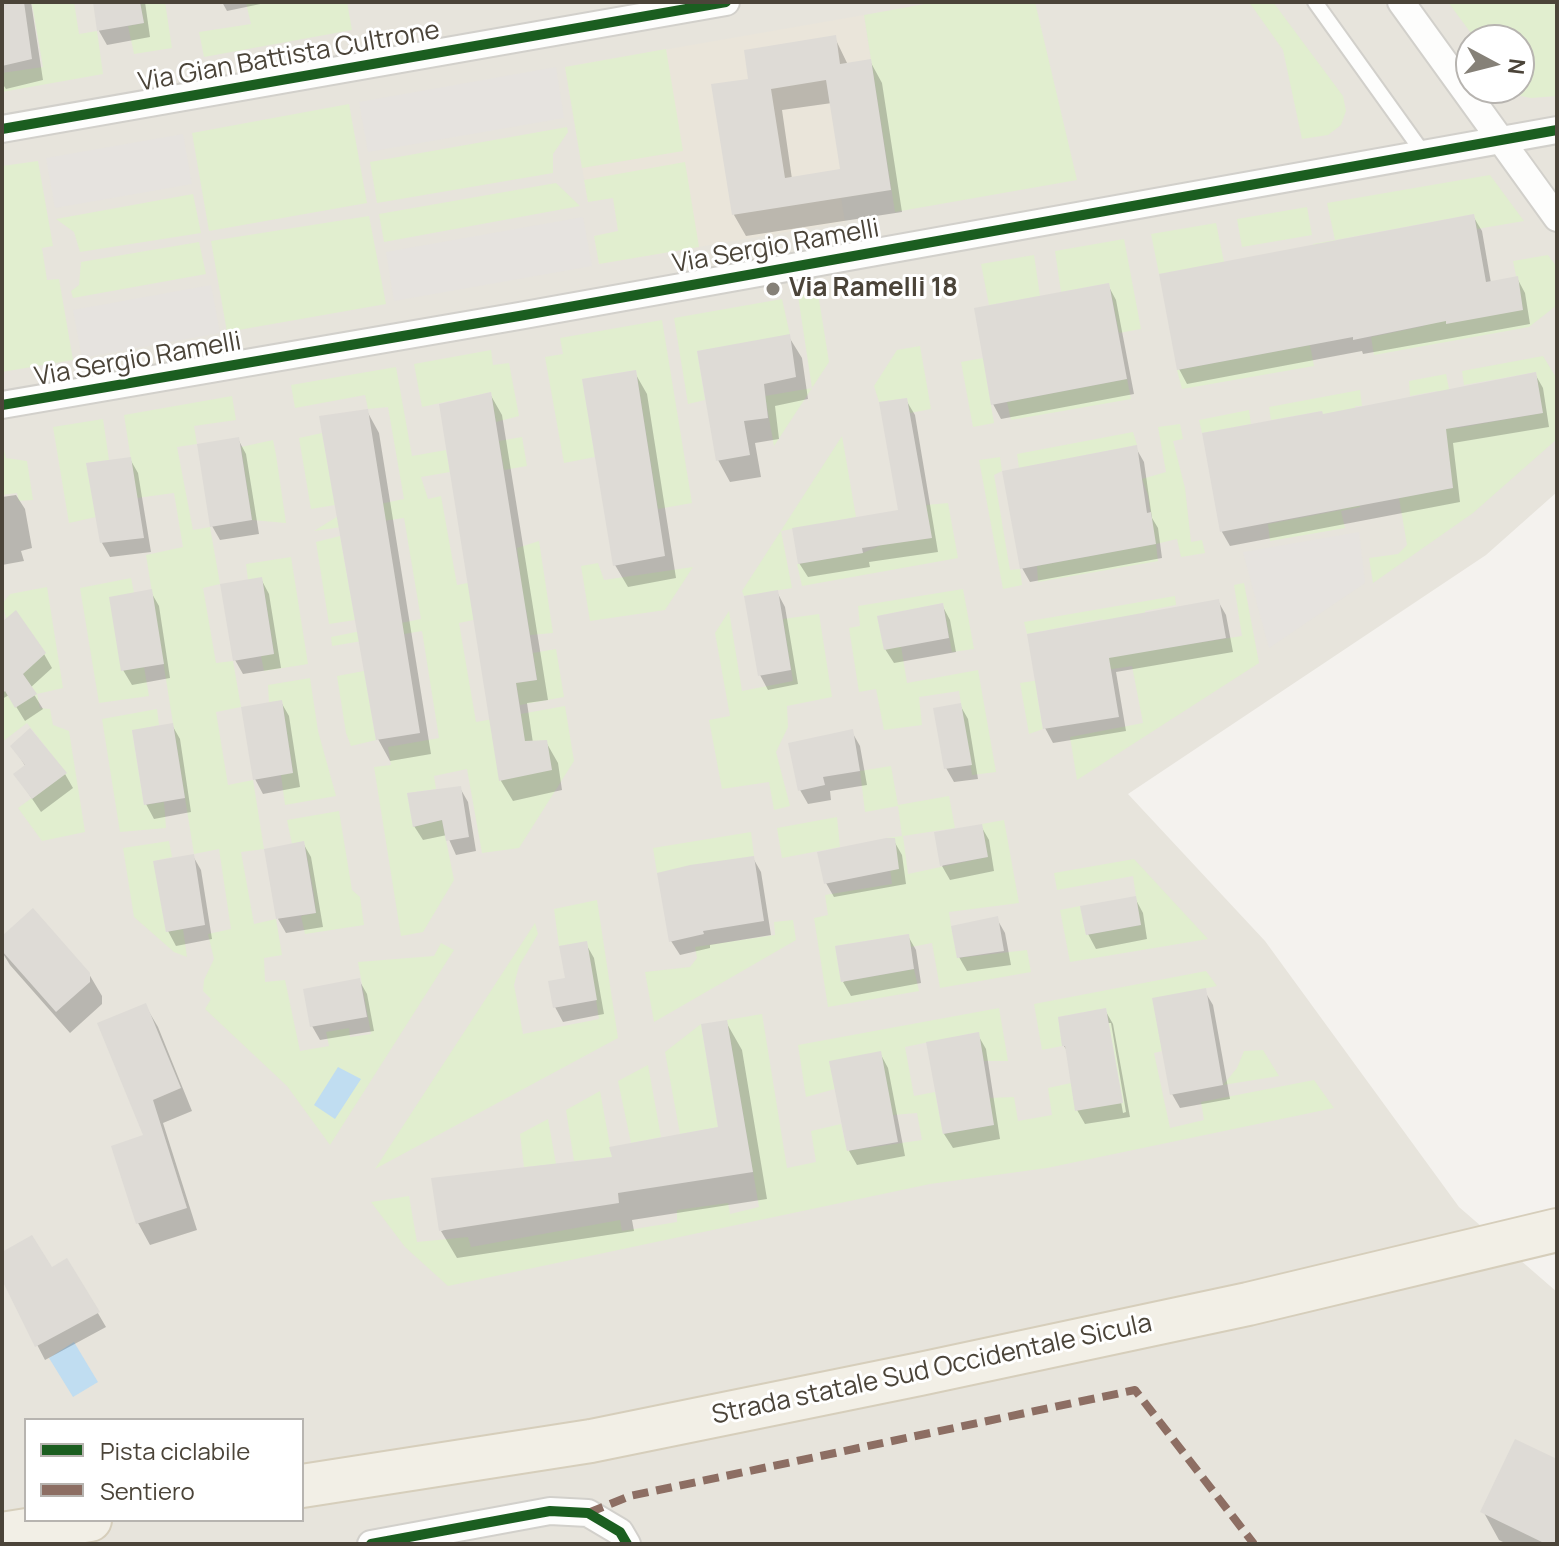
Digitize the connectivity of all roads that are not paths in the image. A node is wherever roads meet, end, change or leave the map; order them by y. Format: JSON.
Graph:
{"nodes":[{"id":1,"x":726,"y":2,"type":"edge"},
{"id":2,"x":1315,"y":2,"type":"edge"},
{"id":3,"x":1401,"y":2,"type":"edge"},
{"id":4,"x":2,"y":129,"type":"edge"},
{"id":5,"x":1557,"y":130,"type":"edge"},
{"id":6,"x":1502,"y":139,"type":"junction"},
{"id":7,"x":1424,"y":154,"type":"junction"},
{"id":8,"x":1557,"y":218,"type":"edge"},
{"id":9,"x":2,"y":405,"type":"edge"},
{"id":10,"x":1557,"y":1230,"type":"edge"},
{"id":11,"x":304,"y":1486,"type":"edge"},
{"id":12,"x":77,"y":1522,"type":"edge"},
{"id":13,"x":2,"y":1534,"type":"edge"},
{"id":14,"x":371,"y":1544,"type":"edge"},
{"id":15,"x":627,"y":1544,"type":"edge"}],
"edges":[{"from":1,"to":4,"type":"street","name":"Via Gian Battista Cultrone"},
{"from":2,"to":7,"type":"lane"},
{"from":3,"to":6,"type":"street"},
{"from":5,"to":6,"type":"street","name":"Via Sergio Ramelli"},
{"from":6,"to":7,"type":"street","name":"Via Sergio Ramelli"},
{"from":6,"to":8,"type":"street"},
{"from":7,"to":9,"type":"street","name":"Via Sergio Ramelli"},
{"from":10,"to":11,"type":"main road","name":"Strada statale Sud Occidentale Sicula"},
{"from":12,"to":13,"type":"main road"},
{"from":14,"to":15,"type":"street"}]}
